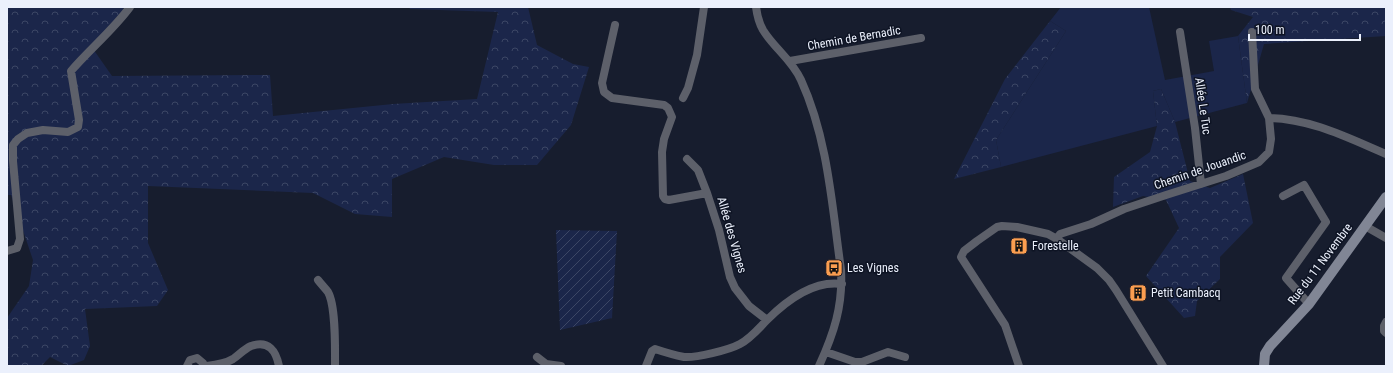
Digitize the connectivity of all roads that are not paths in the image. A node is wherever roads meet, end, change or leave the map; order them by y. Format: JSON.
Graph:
{"nodes":[{"id":1,"x":130,"y":7,"type":"edge"},
{"id":2,"x":704,"y":7,"type":"edge"},
{"id":3,"x":756,"y":7,"type":"edge"},
{"id":4,"x":615,"y":25,"type":"dead end"},
{"id":5,"x":1180,"y":32,"type":"dead end"},
{"id":6,"x":1252,"y":32,"type":"dead end"},
{"id":7,"x":922,"y":38,"type":"dead end"},
{"id":8,"x":790,"y":61,"type":"junction"},
{"id":9,"x":683,"y":98,"type":"dead end"},
{"id":10,"x":1269,"y":118,"type":"junction"},
{"id":11,"x":1386,"y":154,"type":"edge"},
{"id":12,"x":687,"y":159,"type":"dead end"},
{"id":13,"x":1201,"y":184,"type":"junction"},
{"id":14,"x":707,"y":193,"type":"junction"},
{"id":15,"x":1283,"y":196,"type":"dead end"},
{"id":16,"x":1386,"y":197,"type":"edge"},
{"id":17,"x":1365,"y":226,"type":"junction"},
{"id":18,"x":1386,"y":238,"type":"edge"},
{"id":19,"x":1057,"y":239,"type":"junction"},
{"id":20,"x":7,"y":251,"type":"edge"},
{"id":21,"x":318,"y":280,"type":"dead end"},
{"id":22,"x":842,"y":284,"type":"junction"},
{"id":23,"x":1309,"y":304,"type":"junction"},
{"id":24,"x":767,"y":320,"type":"junction"},
{"id":25,"x":1386,"y":322,"type":"edge"},
{"id":26,"x":1386,"y":333,"type":"edge"},
{"id":27,"x":826,"y":352,"type":"junction"},
{"id":28,"x":537,"y":357,"type":"dead end"},
{"id":29,"x":905,"y":357,"type":"dead end"},
{"id":30,"x":188,"y":366,"type":"edge"},
{"id":31,"x":205,"y":366,"type":"edge"},
{"id":32,"x":279,"y":366,"type":"edge"},
{"id":33,"x":335,"y":366,"type":"edge"},
{"id":34,"x":561,"y":366,"type":"edge"},
{"id":35,"x":646,"y":366,"type":"edge"},
{"id":36,"x":819,"y":366,"type":"edge"},
{"id":37,"x":1019,"y":366,"type":"edge"},
{"id":38,"x":1163,"y":366,"type":"edge"},
{"id":39,"x":1264,"y":366,"type":"edge"}],
"edges":[{"from":1,"to":20,"type":"street"},
{"from":2,"to":9,"type":"street"},
{"from":3,"to":8,"type":"street"},
{"from":4,"to":14,"type":"street"},
{"from":5,"to":13,"type":"street","name":"Allée Le Tuc"},
{"from":6,"to":10,"type":"street","name":"Chemin de Jouandic"},
{"from":7,"to":8,"type":"street","name":"Chemin de Bernadic"},
{"from":8,"to":22,"type":"street"},
{"from":10,"to":11,"type":"street"},
{"from":10,"to":13,"type":"street","name":"Chemin de Jouandic"},
{"from":12,"to":14,"type":"street","name":"Allée des Vignes"},
{"from":13,"to":19,"type":"street","name":"Chemin de Jouandic"},
{"from":14,"to":24,"type":"street","name":"Allée des Vignes"},
{"from":15,"to":23,"type":"street"},
{"from":16,"to":17,"type":"street","name":"Rue du 11 Novembre"},
{"from":17,"to":18,"type":"street"},
{"from":17,"to":23,"type":"street","name":"Rue du 11 Novembre"},
{"from":19,"to":37,"type":"street"},
{"from":19,"to":38,"type":"street"},
{"from":21,"to":33,"type":"street"},
{"from":22,"to":24,"type":"street"},
{"from":22,"to":27,"type":"street"},
{"from":23,"to":39,"type":"street","name":"Rue du 11 Novembre"},
{"from":24,"to":35,"type":"street"},
{"from":25,"to":26,"type":"street"},
{"from":27,"to":29,"type":"street"},
{"from":27,"to":36,"type":"street"},
{"from":28,"to":34,"type":"street"},
{"from":30,"to":31,"type":"street"},
{"from":31,"to":32,"type":"street"}]}
